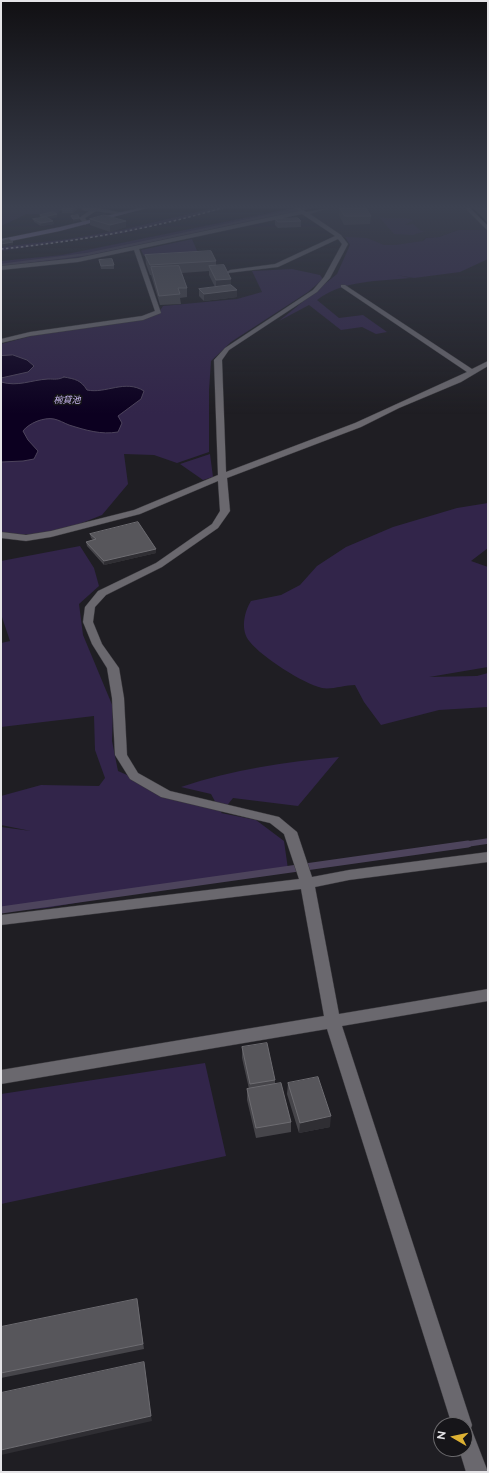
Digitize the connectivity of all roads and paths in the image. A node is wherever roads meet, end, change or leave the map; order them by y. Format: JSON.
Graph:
{"nodes":[{"id":1,"x":146,"y":277,"type":"edge"},
{"id":2,"x":329,"y":277,"type":"edge"},
{"id":3,"x":344,"y":286,"type":"dead end"},
{"id":4,"x":1,"y":341,"type":"edge"},
{"id":5,"x":488,"y":363,"type":"edge"},
{"id":6,"x":472,"y":372,"type":"junction"},
{"id":7,"x":224,"y":476,"type":"junction"},
{"id":8,"x":1,"y":535,"type":"edge"},
{"id":9,"x":488,"y":857,"type":"edge"},
{"id":10,"x":307,"y":883,"type":"junction"},
{"id":11,"x":1,"y":920,"type":"edge"},
{"id":12,"x":488,"y":995,"type":"edge"},
{"id":13,"x":332,"y":1020,"type":"junction"},
{"id":14,"x":1,"y":1077,"type":"edge"},
{"id":15,"x":459,"y":1417,"type":"edge"},
{"id":16,"x":472,"y":1457,"type":"edge"},
{"id":17,"x":477,"y":1472,"type":"edge"}],
"edges":[{"from":1,"to":4,"type":"street"},
{"from":2,"to":7,"type":"street"},
{"from":3,"to":6,"type":"street"},
{"from":5,"to":6,"type":"street"},
{"from":6,"to":7,"type":"street"},
{"from":7,"to":8,"type":"street"},
{"from":7,"to":10,"type":"street"},
{"from":9,"to":10,"type":"street"},
{"from":10,"to":11,"type":"street"},
{"from":10,"to":13,"type":"street"},
{"from":12,"to":13,"type":"street"},
{"from":13,"to":14,"type":"street"},
{"from":13,"to":15,"type":"street"},
{"from":16,"to":17,"type":"street"}]}
